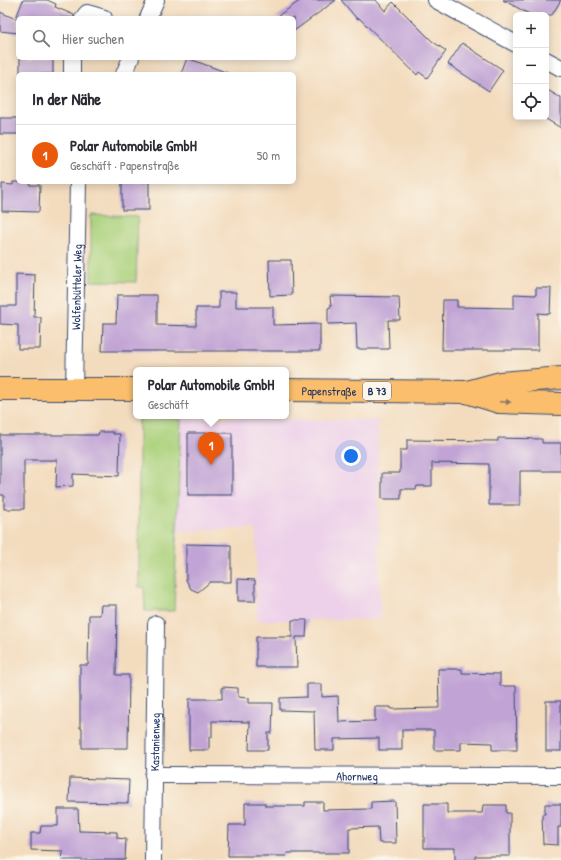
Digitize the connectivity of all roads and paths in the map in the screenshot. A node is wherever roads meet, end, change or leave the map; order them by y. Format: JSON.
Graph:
{"nodes":[{"id":1,"x":156,"y":0,"type":"edge"},
{"id":2,"x":436,"y":0,"type":"edge"},
{"id":3,"x":85,"y":16,"type":"edge"},
{"id":4,"x":97,"y":16,"type":"edge"},
{"id":5,"x":149,"y":16,"type":"edge"},
{"id":6,"x":513,"y":42,"type":"edge"},
{"id":7,"x":72,"y":60,"type":"edge"},
{"id":8,"x":130,"y":60,"type":"edge"},
{"id":9,"x":549,"y":62,"type":"edge"},
{"id":10,"x":561,"y":68,"type":"edge"},
{"id":11,"x":72,"y":72,"type":"edge"},
{"id":12,"x":125,"y":72,"type":"edge"},
{"id":13,"x":79,"y":184,"type":"edge"},
{"id":14,"x":561,"y":378,"type":"edge"},
{"id":15,"x":0,"y":389,"type":"edge"},
{"id":16,"x":74,"y":389,"type":"junction"},
{"id":17,"x":133,"y":389,"type":"edge"},
{"id":18,"x":289,"y":390,"type":"edge"},
{"id":19,"x":467,"y":392,"type":"junction"},
{"id":20,"x":561,"y":404,"type":"edge"},
{"id":21,"x":156,"y":624,"type":"dead end"},
{"id":22,"x":153,"y":775,"type":"junction"},
{"id":23,"x":561,"y":776,"type":"edge"},
{"id":24,"x":153,"y":860,"type":"edge"}],
"edges":[{"from":1,"to":5,"type":"street"},
{"from":2,"to":6,"type":"street"},
{"from":3,"to":4,"type":"street"},
{"from":7,"to":11,"type":"street"},
{"from":8,"to":12,"type":"street"},
{"from":9,"to":10,"type":"street"},
{"from":13,"to":16,"type":"street","name":"Wolfenbütteler Weg"},
{"from":14,"to":19,"type":"main road","name":"Papenstraße","number":"B 73"},
{"from":15,"to":16,"type":"main road"},
{"from":16,"to":17,"type":"main road"},
{"from":18,"to":19,"type":"main road","name":"Papenstraße","number":"B 73"},
{"from":19,"to":20,"type":"main road","name":"Papenstraße","number":"B 73","one_way":true},
{"from":21,"to":22,"type":"street","name":"Kastanienweg"},
{"from":22,"to":23,"type":"street","name":"Ahornweg"},
{"from":22,"to":24,"type":"street","name":"Kastanienweg"}]}
